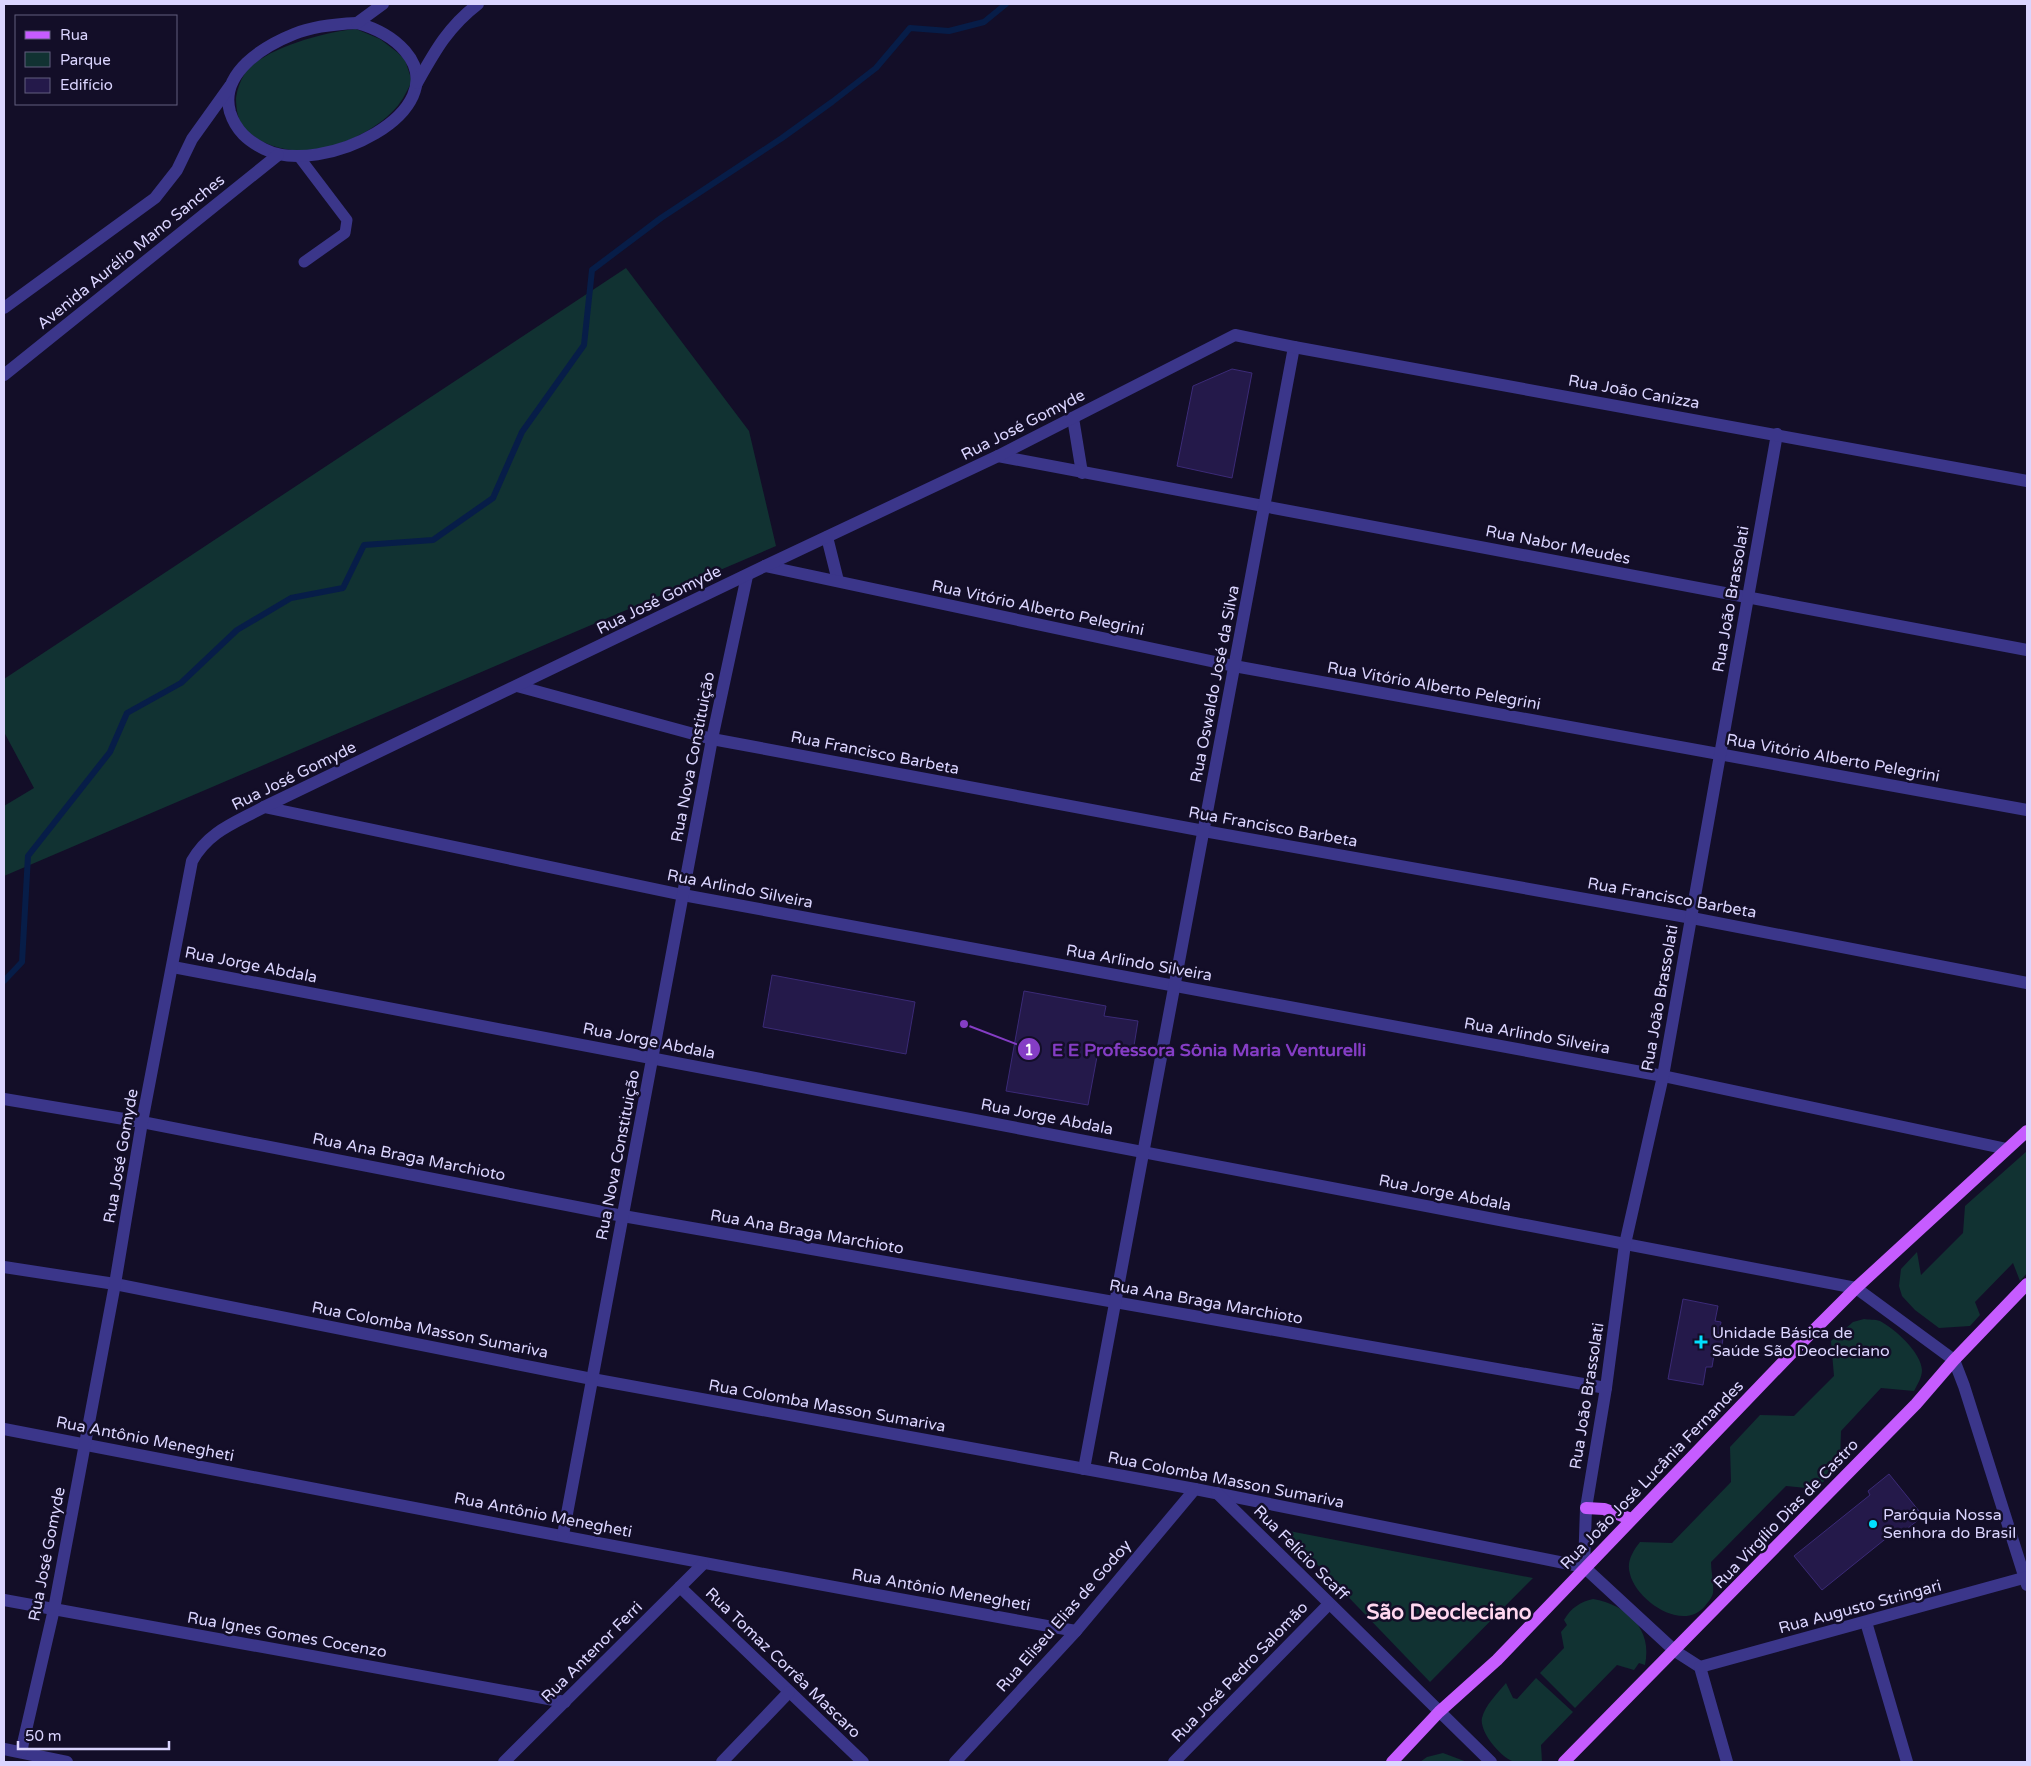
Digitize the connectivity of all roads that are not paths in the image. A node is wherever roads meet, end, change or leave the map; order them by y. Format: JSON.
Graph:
{"nodes":[{"id":1,"x":383,"y":4,"type":"edge"},
{"id":2,"x":478,"y":4,"type":"edge"},
{"id":3,"x":357,"y":23,"type":"junction"},
{"id":4,"x":233,"y":82,"type":"junction"},
{"id":5,"x":416,"y":83,"type":"junction"},
{"id":6,"x":278,"y":155,"type":"junction"},
{"id":7,"x":300,"y":158,"type":"junction"},
{"id":8,"x":304,"y":262,"type":"dead end"},
{"id":9,"x":4,"y":308,"type":"edge"},
{"id":10,"x":1235,"y":335,"type":"joint"},
{"id":11,"x":1294,"y":348,"type":"junction"},
{"id":12,"x":4,"y":375,"type":"edge"},
{"id":13,"x":1072,"y":418,"type":"junction"},
{"id":14,"x":1777,"y":434,"type":"junction"},
{"id":15,"x":998,"y":456,"type":"junction"},
{"id":16,"x":1082,"y":472,"type":"junction"},
{"id":17,"x":2027,"y":481,"type":"edge"},
{"id":18,"x":1264,"y":507,"type":"junction"},
{"id":19,"x":827,"y":537,"type":"junction"},
{"id":20,"x":765,"y":566,"type":"junction"},
{"id":21,"x":747,"y":576,"type":"junction"},
{"id":22,"x":838,"y":582,"type":"junction"},
{"id":23,"x":1748,"y":598,"type":"junction"},
{"id":24,"x":2027,"y":650,"type":"edge"},
{"id":25,"x":1234,"y":666,"type":"junction"},
{"id":26,"x":517,"y":686,"type":"junction"},
{"id":27,"x":712,"y":739,"type":"junction"},
{"id":28,"x":1720,"y":754,"type":"junction"},
{"id":29,"x":264,"y":808,"type":"junction"},
{"id":30,"x":2027,"y":810,"type":"edge"},
{"id":31,"x":1204,"y":831,"type":"junction"},
{"id":32,"x":683,"y":895,"type":"junction"},
{"id":33,"x":1692,"y":918,"type":"junction"},
{"id":34,"x":172,"y":967,"type":"junction"},
{"id":35,"x":2027,"y":983,"type":"edge"},
{"id":36,"x":1175,"y":986,"type":"junction"},
{"id":37,"x":652,"y":1059,"type":"junction"},
{"id":38,"x":1663,"y":1076,"type":"junction"},
{"id":39,"x":4,"y":1099,"type":"edge"},
{"id":40,"x":142,"y":1122,"type":"junction"},
{"id":41,"x":2027,"y":1131,"type":"edge"},
{"id":42,"x":2007,"y":1149,"type":"junction"},
{"id":43,"x":1144,"y":1152,"type":"junction"},
{"id":44,"x":623,"y":1216,"type":"junction"},
{"id":45,"x":1625,"y":1244,"type":"junction"},
{"id":46,"x":4,"y":1266,"type":"edge"},
{"id":47,"x":115,"y":1284,"type":"junction"},
{"id":48,"x":2027,"y":1284,"type":"edge"},
{"id":49,"x":1856,"y":1288,"type":"junction"},
{"id":50,"x":1116,"y":1303,"type":"junction"},
{"id":51,"x":1954,"y":1360,"type":"junction"},
{"id":52,"x":592,"y":1379,"type":"junction"},
{"id":53,"x":1606,"y":1388,"type":"junction"},
{"id":54,"x":4,"y":1429,"type":"edge"},
{"id":55,"x":85,"y":1445,"type":"junction"},
{"id":56,"x":1084,"y":1469,"type":"junction"},
{"id":57,"x":1195,"y":1489,"type":"junction"},
{"id":58,"x":1216,"y":1493,"type":"junction"},
{"id":59,"x":1586,"y":1508,"type":"junction"},
{"id":60,"x":1631,"y":1519,"type":"junction"},
{"id":61,"x":563,"y":1535,"type":"junction"},
{"id":62,"x":703,"y":1564,"type":"junction"},
{"id":63,"x":1584,"y":1567,"type":"junction"},
{"id":64,"x":2027,"y":1580,"type":"edge"},
{"id":65,"x":680,"y":1587,"type":"junction"},
{"id":66,"x":4,"y":1600,"type":"edge"},
{"id":67,"x":1329,"y":1604,"type":"junction"},
{"id":68,"x":54,"y":1609,"type":"junction"},
{"id":69,"x":1866,"y":1622,"type":"junction"},
{"id":70,"x":1076,"y":1631,"type":"junction"},
{"id":71,"x":1675,"y":1651,"type":"junction"},
{"id":72,"x":1700,"y":1667,"type":"junction"},
{"id":73,"x":789,"y":1692,"type":"junction"},
{"id":74,"x":565,"y":1702,"type":"junction"},
{"id":75,"x":1439,"y":1712,"type":"junction"},
{"id":76,"x":4,"y":1749,"type":"edge"},
{"id":77,"x":21,"y":1752,"type":"junction"},
{"id":78,"x":67,"y":1762,"type":"edge"},
{"id":79,"x":504,"y":1762,"type":"edge"},
{"id":80,"x":722,"y":1762,"type":"edge"},
{"id":81,"x":863,"y":1762,"type":"edge"},
{"id":82,"x":955,"y":1762,"type":"edge"},
{"id":83,"x":1174,"y":1762,"type":"edge"},
{"id":84,"x":1392,"y":1762,"type":"edge"},
{"id":85,"x":1491,"y":1762,"type":"edge"},
{"id":86,"x":1564,"y":1762,"type":"edge"},
{"id":87,"x":1727,"y":1762,"type":"edge"},
{"id":88,"x":1907,"y":1762,"type":"edge"}],
"edges":[{"from":1,"to":3,"type":"street"},
{"from":2,"to":5,"type":"street"},
{"from":3,"to":4,"type":"street"},
{"from":3,"to":5,"type":"street"},
{"from":4,"to":6,"type":"street"},
{"from":4,"to":9,"type":"street","name":"Avenida Aurélio Mano Sanches"},
{"from":5,"to":7,"type":"street"},
{"from":6,"to":7,"type":"street"},
{"from":6,"to":12,"type":"street","name":"Avenida Aurélio Mano Sanches"},
{"from":7,"to":8,"type":"lane"},
{"from":10,"to":11,"type":"street","name":"Rua João Canizza"},
{"from":10,"to":13,"type":"street","name":"Rua José Gomyde"},
{"from":11,"to":14,"type":"street","name":"Rua João Canizza"},
{"from":11,"to":18,"type":"street","name":"Rua Oswaldo José da Silva"},
{"from":13,"to":15,"type":"street","name":"Rua José Gomyde"},
{"from":13,"to":16,"type":"street"},
{"from":14,"to":17,"type":"street","name":"Rua João Canizza"},
{"from":14,"to":23,"type":"street","name":"Rua João Brassolati"},
{"from":15,"to":16,"type":"street","name":"Rua Nabor Meudes"},
{"from":15,"to":19,"type":"street","name":"Rua José Gomyde"},
{"from":16,"to":18,"type":"street","name":"Rua Nabor Meudes"},
{"from":18,"to":23,"type":"street","name":"Rua Nabor Meudes"},
{"from":18,"to":25,"type":"street","name":"Rua Oswaldo José da Silva"},
{"from":19,"to":20,"type":"street","name":"Rua José Gomyde"},
{"from":19,"to":22,"type":"street"},
{"from":20,"to":21,"type":"street","name":"Rua José Gomyde"},
{"from":20,"to":22,"type":"street","name":"Rua Vitório Alberto Pelegrini"},
{"from":21,"to":26,"type":"street","name":"Rua José Gomyde"},
{"from":21,"to":27,"type":"street","name":"Rua Nova Constituição"},
{"from":22,"to":25,"type":"street","name":"Rua Vitório Alberto Pelegrini"},
{"from":23,"to":24,"type":"street","name":"Rua Nabor Meudes"},
{"from":23,"to":28,"type":"street","name":"Rua João Brassolati"},
{"from":25,"to":28,"type":"street","name":"Rua Vitório Alberto Pelegrini"},
{"from":25,"to":31,"type":"street","name":"Rua Oswaldo José da Silva"},
{"from":26,"to":27,"type":"street","name":"Rua Francisco Barbeta"},
{"from":26,"to":29,"type":"street","name":"Rua José Gomyde"},
{"from":27,"to":31,"type":"street","name":"Rua Francisco Barbeta"},
{"from":27,"to":32,"type":"street","name":"Rua Nova Constituição"},
{"from":28,"to":30,"type":"street","name":"Rua Vitório Alberto Pelegrini"},
{"from":28,"to":33,"type":"street","name":"Rua João Brassolati"},
{"from":29,"to":32,"type":"street","name":"Rua Arlindo Silveira"},
{"from":29,"to":34,"type":"street","name":"Rua José Gomyde"},
{"from":31,"to":33,"type":"street","name":"Rua Francisco Barbeta"},
{"from":31,"to":36,"type":"street","name":"Rua Oswaldo José da Silva"},
{"from":32,"to":36,"type":"street","name":"Rua Arlindo Silveira"},
{"from":32,"to":37,"type":"street","name":"Rua Nova Constituição"},
{"from":33,"to":35,"type":"street","name":"Rua Francisco Barbeta"},
{"from":33,"to":38,"type":"street","name":"Rua João Brassolati"},
{"from":34,"to":37,"type":"street","name":"Rua Jorge Abdala"},
{"from":34,"to":40,"type":"street","name":"Rua José Gomyde"},
{"from":36,"to":38,"type":"street","name":"Rua Arlindo Silveira"},
{"from":36,"to":43,"type":"street","name":"Rua Oswaldo José da Silva"},
{"from":37,"to":43,"type":"street","name":"Rua Jorge Abdala"},
{"from":37,"to":44,"type":"street","name":"Rua Nova Constituição"},
{"from":38,"to":42,"type":"street","name":"Rua Arlindo Silveira"},
{"from":38,"to":45,"type":"street","name":"Rua João Brassolati"},
{"from":39,"to":40,"type":"street","name":"Rua Ana Braga Marchioto"},
{"from":40,"to":44,"type":"street","name":"Rua Ana Braga Marchioto"},
{"from":40,"to":47,"type":"street","name":"Rua José Gomyde"},
{"from":41,"to":42,"type":"main road","name":"Rua João José Lucânia Fernandes"},
{"from":42,"to":49,"type":"main road","name":"Rua João José Lucânia Fernandes"},
{"from":43,"to":45,"type":"street","name":"Rua Jorge Abdala"},
{"from":43,"to":50,"type":"street","name":"Rua Oswaldo José da Silva"},
{"from":44,"to":50,"type":"street","name":"Rua Ana Braga Marchioto"},
{"from":44,"to":52,"type":"street","name":"Rua Nova Constituição"},
{"from":45,"to":49,"type":"street","name":"Rua Jorge Abdala"},
{"from":45,"to":53,"type":"street","name":"Rua João Brassolati"},
{"from":46,"to":47,"type":"street","name":"Rua Colomba Masson Sumariva"},
{"from":47,"to":52,"type":"street","name":"Rua Colomba Masson Sumariva"},
{"from":47,"to":55,"type":"street","name":"Rua José Gomyde"},
{"from":48,"to":51,"type":"main road","name":"Rua Virgílio Dias de Castro"},
{"from":49,"to":51,"type":"street","name":"Rua Jorge Abdala"},
{"from":49,"to":60,"type":"main road","name":"Rua João José Lucânia Fernandes"},
{"from":50,"to":53,"type":"street","name":"Rua Ana Braga Marchioto"},
{"from":50,"to":56,"type":"street","name":"Rua Oswaldo José da Silva"},
{"from":51,"to":64,"type":"street"},
{"from":51,"to":71,"type":"main road","name":"Rua Virgílio Dias de Castro"},
{"from":52,"to":56,"type":"street","name":"Rua Colomba Masson Sumariva"},
{"from":52,"to":61,"type":"street","name":"Rua Nova Constituição"},
{"from":53,"to":59,"type":"street","name":"Rua João Brassolati"},
{"from":54,"to":55,"type":"street","name":"Rua Antônio Menegheti"},
{"from":55,"to":61,"type":"street","name":"Rua Antônio Menegheti"},
{"from":55,"to":68,"type":"street","name":"Rua José Gomyde"},
{"from":56,"to":57,"type":"street","name":"Rua Colomba Masson Sumariva"},
{"from":57,"to":58,"type":"street","name":"Rua Colomba Masson Sumariva"},
{"from":57,"to":70,"type":"street","name":"Rua Eliseu Elias de Godoy"},
{"from":58,"to":63,"type":"street","name":"Rua Colomba Masson Sumariva"},
{"from":58,"to":67,"type":"street","name":"Rua Felício Scaff"},
{"from":59,"to":60,"type":"main road"},
{"from":59,"to":63,"type":"street","name":"Rua João Brassolati"},
{"from":60,"to":63,"type":"main road","name":"Rua João José Lucânia Fernandes"},
{"from":61,"to":62,"type":"street","name":"Rua Antônio Menegheti"},
{"from":62,"to":65,"type":"street","name":"Rua Antenor Ferri"},
{"from":62,"to":70,"type":"street","name":"Rua Antônio Menegheti"},
{"from":63,"to":71,"type":"street"},
{"from":63,"to":75,"type":"main road","name":"Rua João José Lucânia Fernandes"},
{"from":64,"to":69,"type":"street","name":"Rua Augusto Stringari"},
{"from":65,"to":73,"type":"street","name":"Rua Tomaz Corrêa Mascaro"},
{"from":65,"to":74,"type":"street","name":"Rua Antenor Ferri"},
{"from":66,"to":68,"type":"street","name":"Rua Ignes Gomes Cocenzo"},
{"from":67,"to":75,"type":"street","name":"Rua Felício Scaff"},
{"from":67,"to":83,"type":"street","name":"Rua José Pedro Salomão"},
{"from":68,"to":74,"type":"street","name":"Rua Ignes Gomes Cocenzo"},
{"from":68,"to":77,"type":"street","name":"Rua José Gomyde"},
{"from":69,"to":72,"type":"street","name":"Rua Augusto Stringari"},
{"from":69,"to":88,"type":"street"},
{"from":70,"to":82,"type":"street","name":"Rua Eliseu Elias de Godoy"},
{"from":71,"to":72,"type":"street"},
{"from":71,"to":86,"type":"main road","name":"Rua Virgílio Dias de Castro"},
{"from":72,"to":87,"type":"street"},
{"from":73,"to":80,"type":"street"},
{"from":73,"to":81,"type":"street","name":"Rua Tomaz Corrêa Mascaro"},
{"from":74,"to":79,"type":"street","name":"Rua Antenor Ferri"},
{"from":75,"to":84,"type":"main road","name":"Rua João José Lucânia Fernandes"},
{"from":75,"to":85,"type":"street","name":"Rua Felício Scaff"},
{"from":76,"to":77,"type":"street"},
{"from":77,"to":78,"type":"street"}]}
